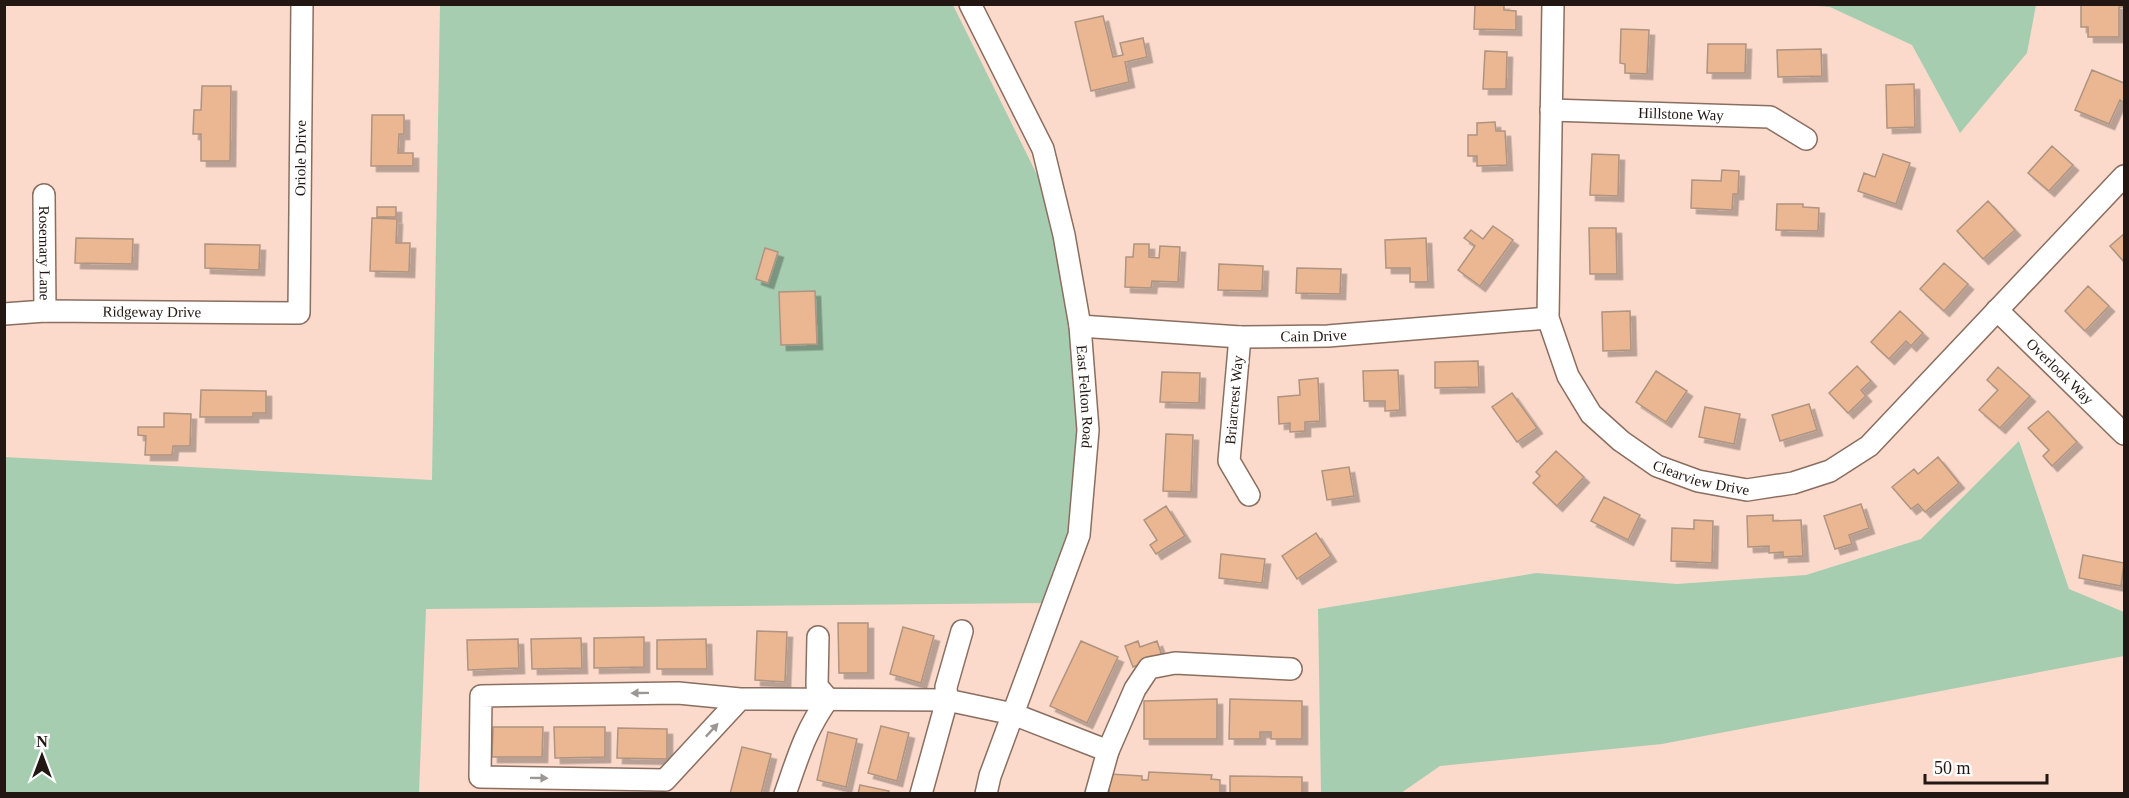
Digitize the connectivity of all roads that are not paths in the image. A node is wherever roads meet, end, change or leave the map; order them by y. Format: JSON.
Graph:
{"nodes":[{"id":1,"x":302,"y":4,"type":"edge"},
{"id":2,"x":970,"y":4,"type":"edge"},
{"id":3,"x":1553,"y":4,"type":"edge"},
{"id":4,"x":1551,"y":110,"type":"junction"},
{"id":5,"x":1806,"y":139,"type":"dead end"},
{"id":6,"x":2124,"y":176,"type":"edge"},
{"id":7,"x":44,"y":195,"type":"dead end"},
{"id":8,"x":1997,"y":310,"type":"junction"},
{"id":9,"x":45,"y":311,"type":"junction"},
{"id":10,"x":299,"y":313,"type":"joint"},
{"id":11,"x":4,"y":314,"type":"edge"},
{"id":12,"x":1548,"y":318,"type":"junction"},
{"id":13,"x":1080,"y":326,"type":"junction"},
{"id":14,"x":1240,"y":337,"type":"junction"},
{"id":15,"x":2124,"y":434,"type":"edge"},
{"id":16,"x":1248,"y":495,"type":"dead end"},
{"id":17,"x":962,"y":631,"type":"dead end"},
{"id":18,"x":818,"y":637,"type":"dead end"},
{"id":19,"x":1291,"y":669,"type":"dead end"},
{"id":20,"x":740,"y":699,"type":"junction"},
{"id":21,"x":828,"y":699,"type":"junction"},
{"id":22,"x":947,"y":700,"type":"junction"},
{"id":23,"x":1013,"y":714,"type":"junction"},
{"id":24,"x":1108,"y":751,"type":"junction"},
{"id":25,"x":785,"y":794,"type":"edge"},
{"id":26,"x":921,"y":794,"type":"edge"},
{"id":27,"x":986,"y":794,"type":"edge"},
{"id":28,"x":1096,"y":794,"type":"edge"}],
"edges":[{"from":1,"to":10,"type":"street","name":"Oriole Drive"},
{"from":2,"to":13,"type":"street","name":"East Felton Road"},
{"from":3,"to":4,"type":"street","name":"Clearview Drive"},
{"from":4,"to":5,"type":"street","name":"Hillstone Way"},
{"from":4,"to":12,"type":"street","name":"Clearview Drive"},
{"from":6,"to":8,"type":"street","name":"Clearview Drive"},
{"from":7,"to":9,"type":"street","name":"Rosemary Lane"},
{"from":8,"to":12,"type":"street","name":"Clearview Drive"},
{"from":8,"to":15,"type":"street","name":"Overlook Way"},
{"from":9,"to":10,"type":"street","name":"Ridgeway Drive"},
{"from":9,"to":11,"type":"street","name":"Ridgeway Drive"},
{"from":12,"to":14,"type":"street","name":"Cain Drive"},
{"from":13,"to":14,"type":"street","name":"Cain Drive"},
{"from":13,"to":23,"type":"street","name":"East Felton Road"},
{"from":14,"to":16,"type":"street","name":"Briarcrest Way"},
{"from":17,"to":22,"type":"street"},
{"from":18,"to":21,"type":"street"},
{"from":19,"to":24,"type":"street"},
{"from":20,"to":20,"type":"street","one_way":true},
{"from":20,"to":21,"type":"street"},
{"from":21,"to":22,"type":"street"},
{"from":21,"to":25,"type":"street"},
{"from":22,"to":23,"type":"street"},
{"from":22,"to":26,"type":"street"},
{"from":23,"to":24,"type":"street"},
{"from":23,"to":27,"type":"street","name":"East Felton Road"},
{"from":24,"to":28,"type":"street"}]}
